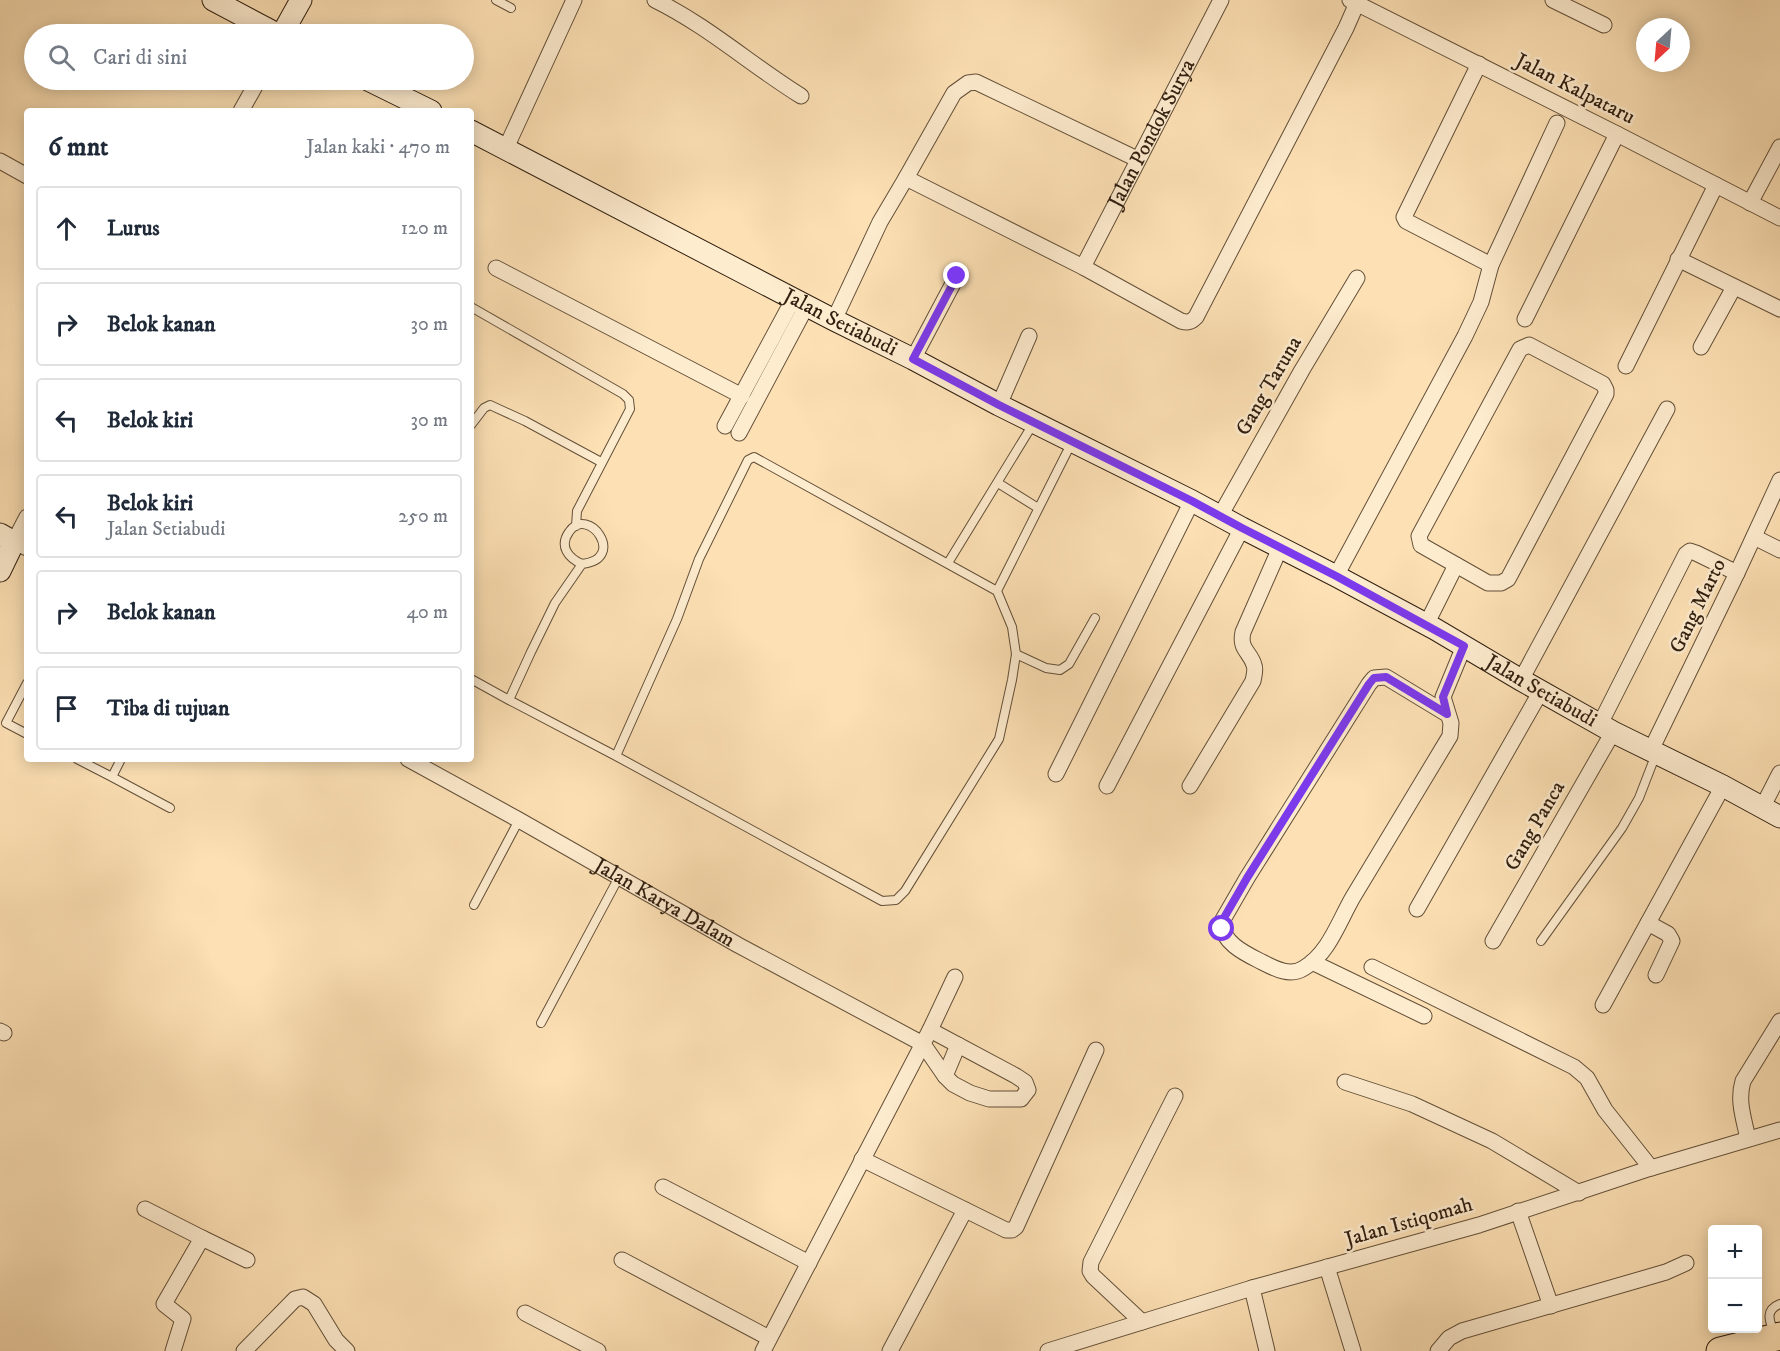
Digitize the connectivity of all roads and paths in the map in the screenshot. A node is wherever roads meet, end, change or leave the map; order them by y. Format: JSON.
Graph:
{"nodes":[{"id":1,"x":213,"y":0,"type":"edge"},
{"id":2,"x":301,"y":0,"type":"edge"},
{"id":3,"x":496,"y":0,"type":"edge"},
{"id":4,"x":574,"y":0,"type":"edge"},
{"id":5,"x":656,"y":0,"type":"edge"},
{"id":6,"x":1221,"y":0,"type":"edge"},
{"id":7,"x":1553,"y":0,"type":"edge"},
{"id":8,"x":1354,"y":2,"type":"edge"},
{"id":9,"x":511,"y":8,"type":"dead end"},
{"id":10,"x":260,"y":24,"type":"edge"},
{"id":11,"x":285,"y":24,"type":"edge"},
{"id":12,"x":1604,"y":25,"type":"dead end"},
{"id":13,"x":1479,"y":64,"type":"junction"},
{"id":14,"x":253,"y":90,"type":"edge"},
{"id":15,"x":388,"y":90,"type":"edge"},
{"id":16,"x":801,"y":96,"type":"dead end"},
{"id":17,"x":243,"y":108,"type":"edge"},
{"id":18,"x":425,"y":108,"type":"edge"},
{"id":19,"x":1557,"y":123,"type":"dead end"},
{"id":20,"x":474,"y":132,"type":"edge"},
{"id":21,"x":1617,"y":134,"type":"junction"},
{"id":22,"x":1780,"y":147,"type":"edge"},
{"id":23,"x":506,"y":148,"type":"junction"},
{"id":24,"x":1137,"y":159,"type":"junction"},
{"id":25,"x":0,"y":161,"type":"edge"},
{"id":26,"x":24,"y":174,"type":"edge"},
{"id":27,"x":906,"y":178,"type":"junction"},
{"id":28,"x":1716,"y":185,"type":"junction"},
{"id":29,"x":1750,"y":203,"type":"junction"},
{"id":30,"x":1780,"y":218,"type":"edge"},
{"id":31,"x":1678,"y":259,"type":"junction"},
{"id":32,"x":1491,"y":265,"type":"junction"},
{"id":33,"x":1083,"y":267,"type":"junction"},
{"id":34,"x":496,"y":268,"type":"dead end"},
{"id":35,"x":957,"y":276,"type":"dead end"},
{"id":36,"x":1357,"y":278,"type":"dead end"},
{"id":37,"x":1734,"y":287,"type":"junction"},
{"id":38,"x":800,"y":302,"type":"junction"},
{"id":39,"x":474,"y":309,"type":"edge"},
{"id":40,"x":1780,"y":309,"type":"edge"},
{"id":41,"x":1525,"y":319,"type":"dead end"},
{"id":42,"x":834,"y":320,"type":"junction"},
{"id":43,"x":1029,"y":336,"type":"dead end"},
{"id":44,"x":1701,"y":347,"type":"dead end"},
{"id":45,"x":913,"y":359,"type":"junction"},
{"id":46,"x":1626,"y":366,"type":"dead end"},
{"id":47,"x":742,"y":396,"type":"junction"},
{"id":48,"x":999,"y":405,"type":"junction"},
{"id":49,"x":1667,"y":409,"type":"dead end"},
{"id":50,"x":474,"y":421,"type":"edge"},
{"id":51,"x":1034,"y":422,"type":"junction"},
{"id":52,"x":1073,"y":440,"type":"junction"},
{"id":53,"x":601,"y":462,"type":"junction"},
{"id":54,"x":1780,"y":480,"type":"edge"},
{"id":55,"x":998,"y":483,"type":"junction"},
{"id":56,"x":1192,"y":501,"type":"junction"},
{"id":57,"x":1038,"y":508,"type":"junction"},
{"id":58,"x":1220,"y":516,"type":"junction"},
{"id":59,"x":24,"y":523,"type":"edge"},
{"id":60,"x":576,"y":525,"type":"junction"},
{"id":61,"x":1242,"y":528,"type":"junction"},
{"id":62,"x":1754,"y":537,"type":"junction"},
{"id":63,"x":14,"y":541,"type":"edge"},
{"id":64,"x":1280,"y":548,"type":"junction"},
{"id":65,"x":1780,"y":550,"type":"edge"},
{"id":66,"x":948,"y":563,"type":"junction"},
{"id":67,"x":582,"y":564,"type":"junction"},
{"id":68,"x":1456,"y":565,"type":"junction"},
{"id":69,"x":0,"y":571,"type":"edge"},
{"id":70,"x":1737,"y":573,"type":"junction"},
{"id":71,"x":1336,"y":576,"type":"junction"},
{"id":72,"x":997,"y":591,"type":"junction"},
{"id":73,"x":1095,"y":618,"type":"dead end"},
{"id":74,"x":1426,"y":625,"type":"junction"},
{"id":75,"x":1464,"y":646,"type":"junction"},
{"id":76,"x":1016,"y":654,"type":"junction"},
{"id":77,"x":1521,"y":680,"type":"junction"},
{"id":78,"x":474,"y":681,"type":"edge"},
{"id":79,"x":24,"y":688,"type":"edge"},
{"id":80,"x":1541,"y":691,"type":"junction"},
{"id":81,"x":509,"y":700,"type":"junction"},
{"id":82,"x":1447,"y":714,"type":"junction"},
{"id":83,"x":3,"y":722,"type":"edge"},
{"id":84,"x":1606,"y":728,"type":"junction"},
{"id":85,"x":24,"y":732,"type":"edge"},
{"id":86,"x":1654,"y":752,"type":"junction"},
{"id":87,"x":616,"y":756,"type":"junction"},
{"id":88,"x":83,"y":762,"type":"edge"},
{"id":89,"x":120,"y":762,"type":"edge"},
{"id":90,"x":413,"y":762,"type":"edge"},
{"id":91,"x":1780,"y":772,"type":"edge"},
{"id":92,"x":1056,"y":774,"type":"dead end"},
{"id":93,"x":112,"y":777,"type":"junction"},
{"id":94,"x":1107,"y":786,"type":"dead end"},
{"id":95,"x":1190,"y":786,"type":"dead end"},
{"id":96,"x":1723,"y":786,"type":"junction"},
{"id":97,"x":170,"y":808,"type":"dead end"},
{"id":98,"x":1771,"y":812,"type":"edge"},
{"id":99,"x":519,"y":820,"type":"junction"},
{"id":100,"x":619,"y":877,"type":"junction"},
{"id":101,"x":474,"y":905,"type":"dead end"},
{"id":102,"x":1417,"y":909,"type":"dead end"},
{"id":103,"x":1648,"y":923,"type":"junction"},
{"id":104,"x":1493,"y":940,"type":"dead end"},
{"id":105,"x":1541,"y":941,"type":"dead end"},
{"id":106,"x":1312,"y":962,"type":"junction"},
{"id":107,"x":1372,"y":968,"type":"dead end"},
{"id":108,"x":1656,"y":975,"type":"dead end"},
{"id":109,"x":955,"y":977,"type":"dead end"},
{"id":110,"x":1603,"y":1005,"type":"dead end"},
{"id":111,"x":1424,"y":1016,"type":"dead end"},
{"id":112,"x":1780,"y":1021,"type":"edge"},
{"id":113,"x":541,"y":1023,"type":"dead end"},
{"id":114,"x":930,"y":1030,"type":"junction"},
{"id":115,"x":922,"y":1044,"type":"junction"},
{"id":116,"x":958,"y":1045,"type":"junction"},
{"id":117,"x":1096,"y":1050,"type":"dead end"},
{"id":118,"x":945,"y":1076,"type":"junction"},
{"id":119,"x":1345,"y":1082,"type":"dead end"},
{"id":120,"x":1175,"y":1096,"type":"dead end"},
{"id":121,"x":1780,"y":1130,"type":"edge"},
{"id":122,"x":1748,"y":1139,"type":"junction"},
{"id":123,"x":862,"y":1159,"type":"junction"},
{"id":124,"x":1651,"y":1168,"type":"junction"},
{"id":125,"x":663,"y":1187,"type":"dead end"},
{"id":126,"x":1580,"y":1193,"type":"junction"},
{"id":127,"x":145,"y":1209,"type":"dead end"},
{"id":128,"x":964,"y":1210,"type":"junction"},
{"id":129,"x":1518,"y":1211,"type":"junction"},
{"id":130,"x":202,"y":1238,"type":"junction"},
{"id":131,"x":247,"y":1260,"type":"dead end"},
{"id":132,"x":622,"y":1260,"type":"dead end"},
{"id":133,"x":809,"y":1263,"type":"junction"},
{"id":134,"x":1686,"y":1263,"type":"dead end"},
{"id":135,"x":1327,"y":1267,"type":"junction"},
{"id":136,"x":1252,"y":1288,"type":"junction"},
{"id":137,"x":1780,"y":1304,"type":"edge"},
{"id":138,"x":1551,"y":1306,"type":"junction"},
{"id":139,"x":525,"y":1313,"type":"dead end"},
{"id":140,"x":1142,"y":1322,"type":"junction"},
{"id":141,"x":1778,"y":1336,"type":"edge"},
{"id":142,"x":766,"y":1345,"type":"edge"},
{"id":143,"x":1750,"y":1347,"type":"edge"},
{"id":144,"x":172,"y":1351,"type":"edge"},
{"id":145,"x":244,"y":1351,"type":"edge"},
{"id":146,"x":347,"y":1351,"type":"edge"},
{"id":147,"x":598,"y":1351,"type":"edge"},
{"id":148,"x":890,"y":1351,"type":"edge"},
{"id":149,"x":1048,"y":1351,"type":"edge"},
{"id":150,"x":1267,"y":1351,"type":"edge"},
{"id":151,"x":1353,"y":1351,"type":"edge"},
{"id":152,"x":1438,"y":1351,"type":"edge"},
{"id":153,"x":1720,"y":1351,"type":"edge"}],
"edges":[{"from":1,"to":10,"type":"street"},
{"from":2,"to":11,"type":"street"},
{"from":3,"to":9,"type":"lane"},
{"from":4,"to":23,"type":"street"},
{"from":5,"to":16,"type":"street"},
{"from":6,"to":24,"type":"street","name":"Jalan Pondok Surya"},
{"from":7,"to":12,"type":"street"},
{"from":8,"to":13,"type":"street","name":"Jalan Kalpataru"},
{"from":8,"to":33,"type":"street"},
{"from":13,"to":21,"type":"street","name":"Jalan Kalpataru"},
{"from":13,"to":32,"type":"street"},
{"from":14,"to":17,"type":"street"},
{"from":15,"to":18,"type":"street"},
{"from":19,"to":32,"type":"street"},
{"from":20,"to":23,"type":"street","name":"Jalan Setiabudi"},
{"from":21,"to":28,"type":"street","name":"Jalan Kalpataru"},
{"from":21,"to":41,"type":"street"},
{"from":22,"to":29,"type":"street"},
{"from":23,"to":38,"type":"street","name":"Jalan Setiabudi"},
{"from":24,"to":27,"type":"street"},
{"from":24,"to":33,"type":"street","name":"Jalan Pondok Surya"},
{"from":25,"to":26,"type":"street"},
{"from":27,"to":33,"type":"street"},
{"from":27,"to":42,"type":"street"},
{"from":28,"to":29,"type":"street","name":"Jalan Kalpataru"},
{"from":28,"to":31,"type":"street"},
{"from":29,"to":30,"type":"street","name":"Jalan Kalpataru"},
{"from":31,"to":37,"type":"street"},
{"from":31,"to":46,"type":"street"},
{"from":32,"to":71,"type":"street"},
{"from":34,"to":47,"type":"street"},
{"from":35,"to":45,"type":"street"},
{"from":36,"to":58,"type":"street","name":"Gang Taruna"},
{"from":37,"to":40,"type":"street"},
{"from":37,"to":44,"type":"street"},
{"from":38,"to":42,"type":"street","name":"Jalan Setiabudi"},
{"from":38,"to":47,"type":"street"},
{"from":38,"to":47,"type":"street"},
{"from":39,"to":53,"type":"lane"},
{"from":42,"to":45,"type":"street","name":"Jalan Setiabudi"},
{"from":43,"to":48,"type":"street"},
{"from":45,"to":48,"type":"street","name":"Jalan Setiabudi"},
{"from":48,"to":51,"type":"street","name":"Jalan Setiabudi"},
{"from":49,"to":77,"type":"street"},
{"from":50,"to":53,"type":"lane"},
{"from":51,"to":52,"type":"street","name":"Jalan Setiabudi"},
{"from":51,"to":55,"type":"lane"},
{"from":52,"to":56,"type":"street","name":"Jalan Setiabudi"},
{"from":52,"to":57,"type":"lane"},
{"from":53,"to":60,"type":"lane"},
{"from":54,"to":62,"type":"street","name":"Gang Marto"},
{"from":55,"to":57,"type":"lane"},
{"from":55,"to":66,"type":"lane"},
{"from":56,"to":58,"type":"street","name":"Jalan Setiabudi"},
{"from":56,"to":92,"type":"street"},
{"from":57,"to":72,"type":"lane"},
{"from":58,"to":61,"type":"street","name":"Jalan Setiabudi"},
{"from":59,"to":63,"type":"street"},
{"from":60,"to":67,"type":"lane"},
{"from":60,"to":67,"type":"lane"},
{"from":61,"to":64,"type":"street","name":"Jalan Setiabudi"},
{"from":61,"to":94,"type":"street"},
{"from":62,"to":65,"type":"street"},
{"from":62,"to":70,"type":"street","name":"Gang Marto"},
{"from":63,"to":69,"type":"street"},
{"from":64,"to":71,"type":"street","name":"Jalan Setiabudi"},
{"from":64,"to":95,"type":"street"},
{"from":66,"to":72,"type":"lane"},
{"from":66,"to":87,"type":"lane"},
{"from":67,"to":81,"type":"lane"},
{"from":68,"to":68,"type":"street"},
{"from":68,"to":74,"type":"street"},
{"from":70,"to":84,"type":"street","name":"Gang Panca"},
{"from":70,"to":86,"type":"street","name":"Gang Marto"},
{"from":71,"to":74,"type":"street","name":"Jalan Setiabudi"},
{"from":72,"to":76,"type":"lane"},
{"from":73,"to":76,"type":"lane"},
{"from":74,"to":75,"type":"street","name":"Jalan Setiabudi"},
{"from":75,"to":77,"type":"street","name":"Jalan Setiabudi"},
{"from":75,"to":82,"type":"street"},
{"from":76,"to":87,"type":"lane"},
{"from":77,"to":80,"type":"street","name":"Jalan Setiabudi"},
{"from":78,"to":81,"type":"lane"},
{"from":79,"to":83,"type":"lane"},
{"from":80,"to":84,"type":"street","name":"Jalan Setiabudi"},
{"from":80,"to":102,"type":"street"},
{"from":81,"to":87,"type":"lane"},
{"from":82,"to":106,"type":"street"},
{"from":82,"to":106,"type":"street"},
{"from":83,"to":85,"type":"lane"},
{"from":84,"to":86,"type":"street","name":"Jalan Setiabudi"},
{"from":84,"to":104,"type":"street","name":"Gang Panca"},
{"from":86,"to":96,"type":"street","name":"Jalan Setiabudi"},
{"from":86,"to":105,"type":"lane"},
{"from":88,"to":93,"type":"lane"},
{"from":89,"to":93,"type":"lane"},
{"from":90,"to":99,"type":"street","name":"Jalan Karya Dalam"},
{"from":91,"to":98,"type":"street"},
{"from":93,"to":97,"type":"lane"},
{"from":96,"to":98,"type":"street","name":"Jalan Setiabudi"},
{"from":96,"to":103,"type":"street"},
{"from":99,"to":100,"type":"street","name":"Jalan Karya Dalam"},
{"from":99,"to":101,"type":"lane"},
{"from":100,"to":113,"type":"lane"},
{"from":100,"to":115,"type":"street","name":"Jalan Karya Dalam"},
{"from":103,"to":108,"type":"street"},
{"from":103,"to":110,"type":"street"},
{"from":106,"to":111,"type":"street"},
{"from":107,"to":124,"type":"street"},
{"from":109,"to":114,"type":"street"},
{"from":112,"to":122,"type":"street"},
{"from":114,"to":115,"type":"street"},
{"from":114,"to":116,"type":"street"},
{"from":115,"to":118,"type":"street"},
{"from":115,"to":123,"type":"street"},
{"from":116,"to":118,"type":"street"},
{"from":116,"to":118,"type":"street"},
{"from":117,"to":128,"type":"street"},
{"from":119,"to":126,"type":"street"},
{"from":120,"to":140,"type":"street"},
{"from":121,"to":122,"type":"street","name":"Jalan Istiqomah"},
{"from":122,"to":124,"type":"street","name":"Jalan Istiqomah"},
{"from":123,"to":128,"type":"street"},
{"from":123,"to":133,"type":"street"},
{"from":124,"to":126,"type":"street","name":"Jalan Istiqomah"},
{"from":125,"to":133,"type":"street"},
{"from":126,"to":129,"type":"street","name":"Jalan Istiqomah"},
{"from":127,"to":130,"type":"street"},
{"from":128,"to":148,"type":"street"},
{"from":129,"to":135,"type":"street","name":"Jalan Istiqomah"},
{"from":129,"to":138,"type":"street"},
{"from":130,"to":131,"type":"street"},
{"from":130,"to":144,"type":"street"},
{"from":132,"to":142,"type":"street"},
{"from":133,"to":142,"type":"street"},
{"from":134,"to":138,"type":"street"},
{"from":135,"to":136,"type":"street","name":"Jalan Istiqomah"},
{"from":135,"to":151,"type":"street"},
{"from":136,"to":140,"type":"street","name":"Jalan Istiqomah"},
{"from":136,"to":150,"type":"street"},
{"from":137,"to":141,"type":"lane"},
{"from":138,"to":152,"type":"street"},
{"from":139,"to":147,"type":"street"},
{"from":140,"to":149,"type":"street","name":"Jalan Istiqomah"},
{"from":141,"to":143,"type":"highway"},
{"from":143,"to":153,"type":"highway"},
{"from":145,"to":146,"type":"street"}]}
